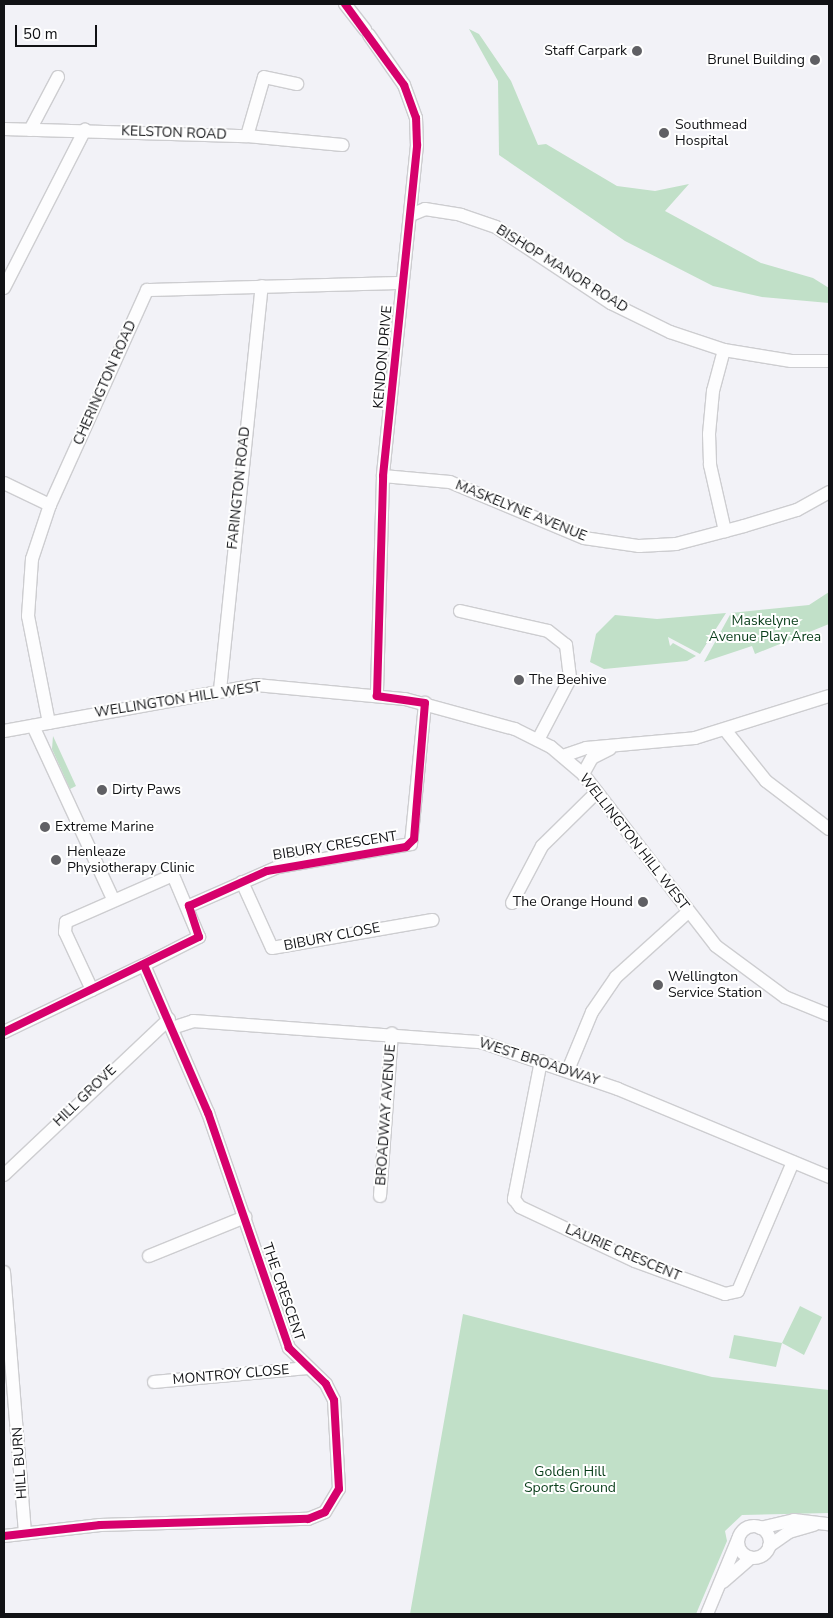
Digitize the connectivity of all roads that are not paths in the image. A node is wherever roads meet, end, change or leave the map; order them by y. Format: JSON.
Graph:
{"nodes":[{"id":1,"x":345,"y":4,"type":"edge"},
{"id":2,"x":58,"y":76,"type":"dead end"},
{"id":3,"x":296,"y":84,"type":"dead end"},
{"id":4,"x":4,"y":129,"type":"edge"},
{"id":5,"x":30,"y":130,"type":"junction"},
{"id":6,"x":85,"y":130,"type":"junction"},
{"id":7,"x":247,"y":136,"type":"junction"},
{"id":8,"x":343,"y":145,"type":"dead end"},
{"id":9,"x":411,"y":215,"type":"junction"},
{"id":10,"x":401,"y":283,"type":"junction"},
{"id":11,"x":262,"y":286,"type":"junction"},
{"id":12,"x":4,"y":288,"type":"edge"},
{"id":13,"x":724,"y":350,"type":"junction"},
{"id":14,"x":829,"y":361,"type":"edge"},
{"id":15,"x":383,"y":476,"type":"junction"},
{"id":16,"x":4,"y":483,"type":"edge"},
{"id":17,"x":829,"y":492,"type":"edge"},
{"id":18,"x":50,"y":505,"type":"junction"},
{"id":19,"x":726,"y":531,"type":"junction"},
{"id":20,"x":466,"y":609,"type":"dead end"},
{"id":21,"x":220,"y":690,"type":"junction"},
{"id":22,"x":377,"y":696,"type":"junction"},
{"id":23,"x":829,"y":696,"type":"edge"},
{"id":24,"x":425,"y":704,"type":"junction"},
{"id":25,"x":50,"y":723,"type":"junction"},
{"id":26,"x":33,"y":726,"type":"junction"},
{"id":27,"x":4,"y":731,"type":"edge"},
{"id":28,"x":726,"y":731,"type":"junction"},
{"id":29,"x":538,"y":740,"type":"junction"},
{"id":30,"x":615,"y":747,"type":"junction"},
{"id":31,"x":563,"y":756,"type":"junction"},
{"id":32,"x":583,"y":774,"type":"junction"},
{"id":33,"x":597,"y":792,"type":"junction"},
{"id":34,"x":829,"y":829,"type":"edge"},
{"id":35,"x":242,"y":882,"type":"junction"},
{"id":36,"x":112,"y":899,"type":"junction"},
{"id":37,"x":512,"y":903,"type":"dead end"},
{"id":38,"x":188,"y":906,"type":"junction"},
{"id":39,"x":688,"y":912,"type":"junction"},
{"id":40,"x":433,"y":920,"type":"dead end"},
{"id":41,"x":144,"y":965,"type":"junction"},
{"id":42,"x":92,"y":990,"type":"junction"},
{"id":43,"x":829,"y":1015,"type":"edge"},
{"id":44,"x":170,"y":1023,"type":"junction"},
{"id":45,"x":7,"y":1029,"type":"edge"},
{"id":46,"x":392,"y":1033,"type":"junction"},
{"id":47,"x":541,"y":1061,"type":"junction"},
{"id":48,"x":568,"y":1070,"type":"junction"},
{"id":49,"x":793,"y":1162,"type":"junction"},
{"id":50,"x":4,"y":1175,"type":"edge"},
{"id":51,"x":829,"y":1177,"type":"edge"},
{"id":52,"x":380,"y":1196,"type":"dead end"},
{"id":53,"x":245,"y":1217,"type":"junction"},
{"id":54,"x":149,"y":1256,"type":"dead end"},
{"id":55,"x":4,"y":1272,"type":"edge"},
{"id":56,"x":307,"y":1368,"type":"junction"},
{"id":57,"x":154,"y":1382,"type":"dead end"},
{"id":58,"x":829,"y":1524,"type":"edge"},
{"id":59,"x":760,"y":1528,"type":"junction"},
{"id":60,"x":25,"y":1534,"type":"junction"},
{"id":61,"x":4,"y":1536,"type":"edge"},
{"id":62,"x":738,"y":1539,"type":"junction"},
{"id":63,"x":769,"y":1546,"type":"junction"},
{"id":64,"x":751,"y":1558,"type":"junction"},
{"id":65,"x":721,"y":1584,"type":"junction"},
{"id":66,"x":708,"y":1614,"type":"edge"}],
"edges":[{"from":1,"to":9,"type":"street","name":"KENDON DRIVE"},
{"from":2,"to":5,"type":"street"},
{"from":3,"to":7,"type":"street"},
{"from":4,"to":5,"type":"street","name":"KELSTON ROAD"},
{"from":5,"to":6,"type":"street","name":"KELSTON ROAD"},
{"from":6,"to":7,"type":"street","name":"KELSTON ROAD"},
{"from":6,"to":12,"type":"street"},
{"from":7,"to":8,"type":"street","name":"KELSTON ROAD"},
{"from":9,"to":10,"type":"street","name":"KENDON DRIVE"},
{"from":9,"to":13,"type":"street","name":"BISHOP MANOR ROAD"},
{"from":10,"to":11,"type":"street","name":"CHERINGTON ROAD"},
{"from":10,"to":15,"type":"street","name":"KENDON DRIVE"},
{"from":11,"to":18,"type":"street","name":"CHERINGTON ROAD"},
{"from":11,"to":21,"type":"street","name":"FARINGTON ROAD"},
{"from":13,"to":14,"type":"street","name":"BISHOP MANOR ROAD"},
{"from":13,"to":19,"type":"street"},
{"from":15,"to":19,"type":"street","name":"MASKELYNE AVENUE"},
{"from":15,"to":22,"type":"street","name":"KENDON DRIVE"},
{"from":16,"to":18,"type":"street"},
{"from":17,"to":19,"type":"street","name":"MASKELYNE AVENUE"},
{"from":18,"to":25,"type":"street","name":"CHERINGTON ROAD"},
{"from":20,"to":29,"type":"street"},
{"from":21,"to":22,"type":"street","name":"WELLINGTON HILL WEST"},
{"from":21,"to":25,"type":"street","name":"WELLINGTON HILL WEST"},
{"from":22,"to":24,"type":"street","name":"WELLINGTON HILL WEST"},
{"from":23,"to":28,"type":"street"},
{"from":24,"to":29,"type":"street","name":"WELLINGTON HILL WEST"},
{"from":24,"to":35,"type":"street","name":"BIBURY CRESCENT"},
{"from":25,"to":26,"type":"street","name":"WELLINGTON HILL WEST"},
{"from":26,"to":27,"type":"street","name":"WELLINGTON HILL WEST"},
{"from":26,"to":36,"type":"street"},
{"from":28,"to":30,"type":"street"},
{"from":28,"to":34,"type":"street"},
{"from":29,"to":31,"type":"street","name":"WELLINGTON HILL WEST"},
{"from":30,"to":31,"type":"street"},
{"from":30,"to":32,"type":"street"},
{"from":31,"to":32,"type":"street","name":"WELLINGTON HILL WEST"},
{"from":32,"to":33,"type":"street","name":"WELLINGTON HILL WEST"},
{"from":33,"to":37,"type":"street"},
{"from":33,"to":39,"type":"street","name":"WELLINGTON HILL WEST"},
{"from":35,"to":38,"type":"street","name":"BIBURY CRESCENT"},
{"from":35,"to":40,"type":"street","name":"BIBURY CLOSE"},
{"from":36,"to":38,"type":"street"},
{"from":36,"to":42,"type":"street"},
{"from":38,"to":41,"type":"street"},
{"from":39,"to":43,"type":"street","name":"WELLINGTON HILL WEST"},
{"from":39,"to":48,"type":"street"},
{"from":41,"to":42,"type":"street"},
{"from":41,"to":44,"type":"street","name":"THE CRESCENT"},
{"from":42,"to":45,"type":"street"},
{"from":44,"to":46,"type":"street","name":"WEST BROADWAY"},
{"from":44,"to":50,"type":"street","name":"HILL GROVE"},
{"from":44,"to":53,"type":"street","name":"THE CRESCENT"},
{"from":46,"to":47,"type":"street","name":"WEST BROADWAY"},
{"from":46,"to":52,"type":"street","name":"BROADWAY AVENUE"},
{"from":47,"to":48,"type":"street","name":"WEST BROADWAY"},
{"from":47,"to":49,"type":"street","name":"LAURIE CRESCENT"},
{"from":48,"to":49,"type":"street","name":"WEST BROADWAY"},
{"from":49,"to":51,"type":"street","name":"WEST BROADWAY"},
{"from":53,"to":54,"type":"street"},
{"from":53,"to":56,"type":"street","name":"THE CRESCENT"},
{"from":55,"to":60,"type":"street","name":"HILL BURN"},
{"from":56,"to":57,"type":"street","name":"MONTROY CLOSE"},
{"from":56,"to":60,"type":"street","name":"THE CRESCENT"},
{"from":58,"to":59,"type":"street"},
{"from":58,"to":63,"type":"street"},
{"from":59,"to":62,"type":"street"},
{"from":59,"to":63,"type":"street"},
{"from":60,"to":61,"type":"street","name":"THE CRESCENT"},
{"from":62,"to":64,"type":"street"},
{"from":62,"to":65,"type":"street"},
{"from":63,"to":64,"type":"street"},
{"from":64,"to":65,"type":"street"},
{"from":65,"to":66,"type":"street"}]}
